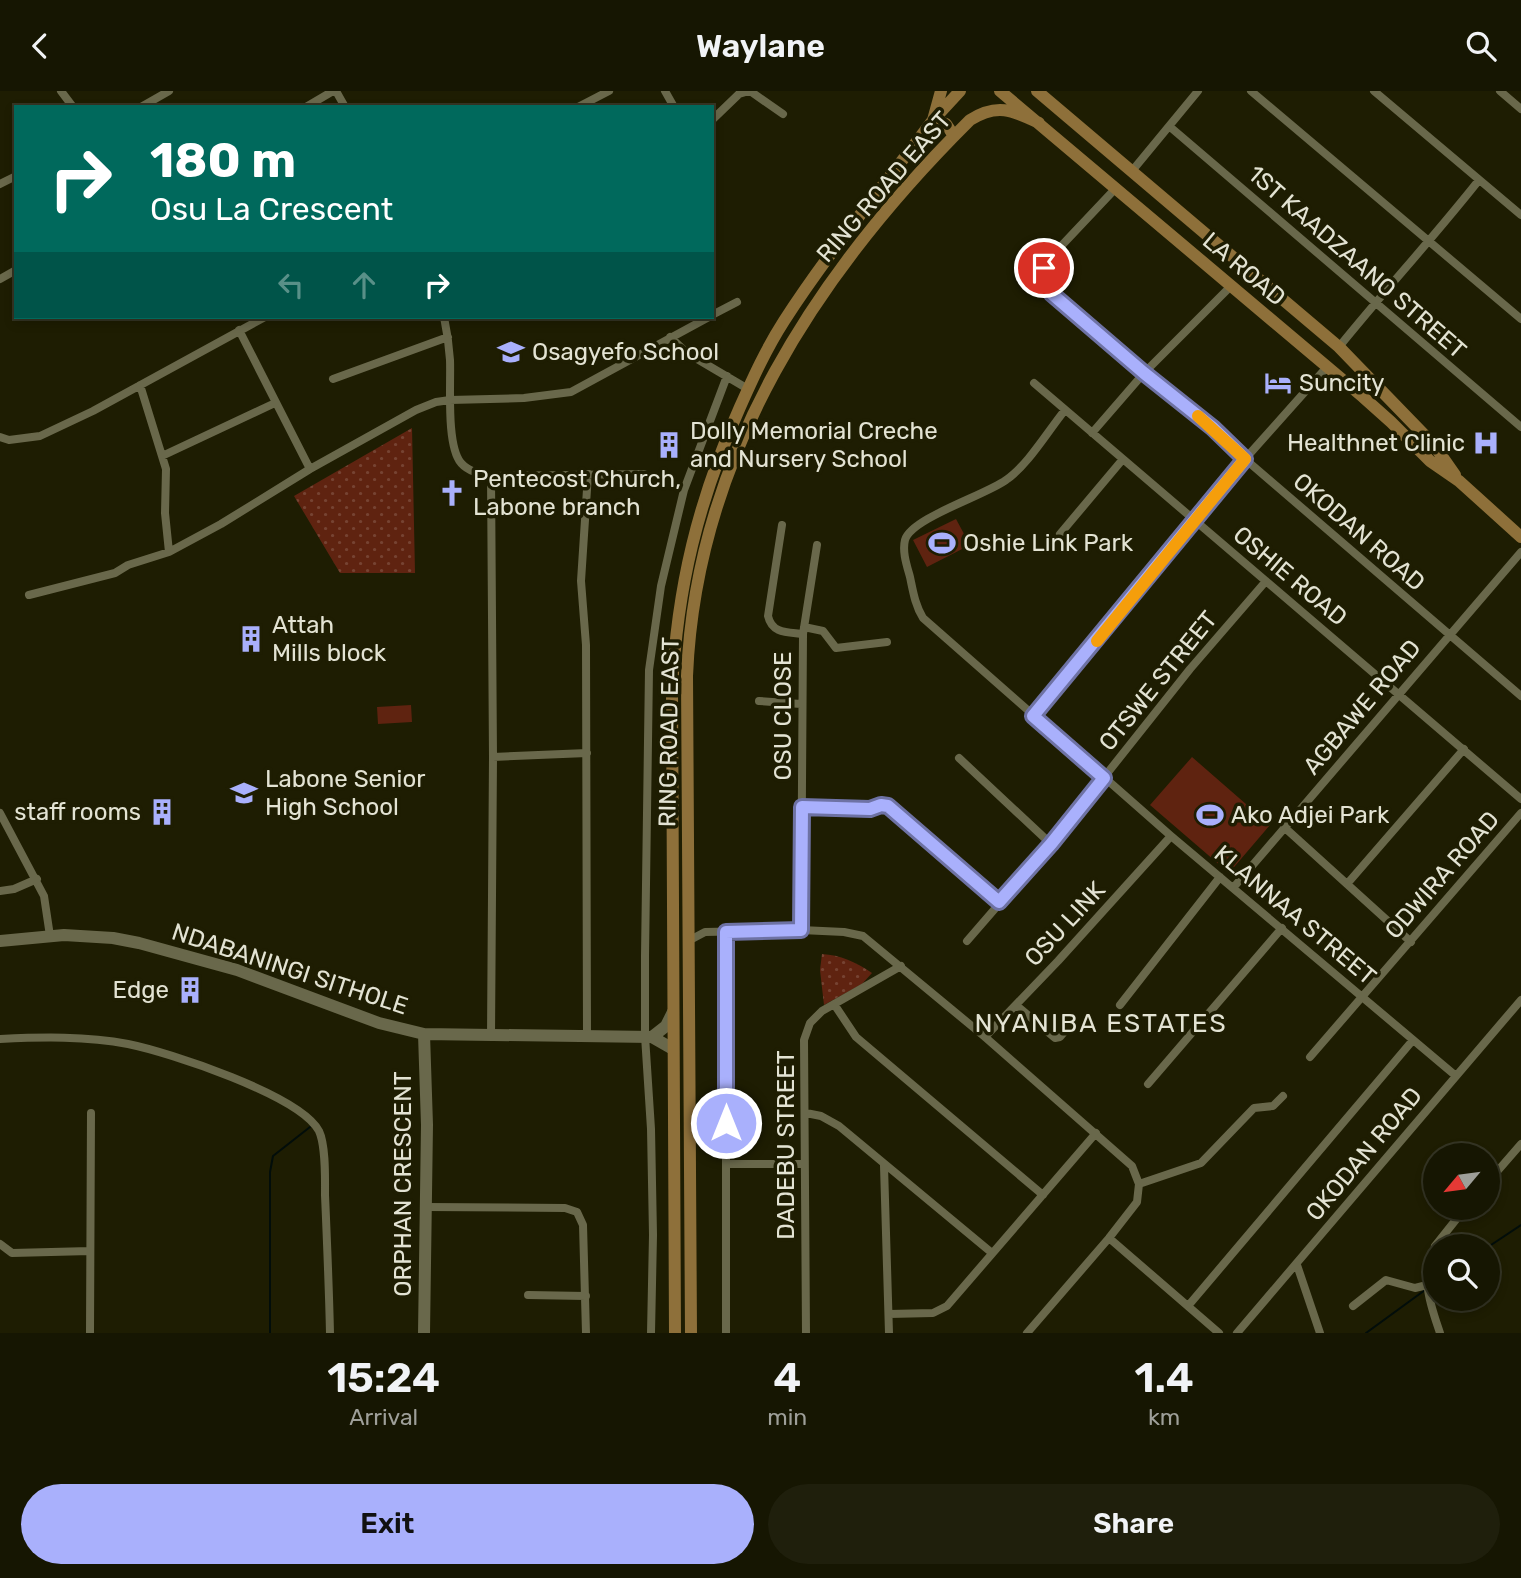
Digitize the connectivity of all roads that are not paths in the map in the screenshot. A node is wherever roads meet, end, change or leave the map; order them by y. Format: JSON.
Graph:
{"nodes":[{"id":1,"x":169,"y":91,"type":"edge"},
{"id":2,"x":335,"y":91,"type":"edge"},
{"id":3,"x":609,"y":91,"type":"edge"},
{"id":4,"x":750,"y":91,"type":"edge"},
{"id":5,"x":941,"y":91,"type":"edge"},
{"id":6,"x":960,"y":91,"type":"edge"},
{"id":7,"x":1000,"y":91,"type":"edge"},
{"id":8,"x":1037,"y":91,"type":"edge"},
{"id":9,"x":1198,"y":91,"type":"edge"},
{"id":10,"x":1251,"y":91,"type":"edge"},
{"id":11,"x":1500,"y":91,"type":"edge"},
{"id":12,"x":1380,"y":93,"type":"edge"},
{"id":13,"x":144,"y":105,"type":"edge"},
{"id":14,"x":310,"y":105,"type":"edge"},
{"id":15,"x":582,"y":105,"type":"edge"},
{"id":16,"x":1521,"y":109,"type":"edge"},
{"id":17,"x":783,"y":114,"type":"dead end"},
{"id":18,"x":714,"y":118,"type":"edge"},
{"id":19,"x":933,"y":120,"type":"junction"},
{"id":20,"x":1039,"y":123,"type":"junction"},
{"id":21,"x":1169,"y":126,"type":"junction"},
{"id":22,"x":954,"y":136,"type":"junction"},
{"id":23,"x":1132,"y":171,"type":"junction"},
{"id":24,"x":1479,"y":180,"type":"junction"},
{"id":25,"x":1115,"y":189,"type":"junction"},
{"id":26,"x":1176,"y":209,"type":"junction"},
{"id":27,"x":1521,"y":215,"type":"edge"},
{"id":28,"x":1161,"y":226,"type":"junction"},
{"id":29,"x":1430,"y":242,"type":"junction"},
{"id":30,"x":1231,"y":286,"type":"junction"},
{"id":31,"x":737,"y":302,"type":"dead end"},
{"id":32,"x":1375,"y":302,"type":"junction"},
{"id":33,"x":714,"y":314,"type":"edge"},
{"id":34,"x":261,"y":319,"type":"edge"},
{"id":35,"x":444,"y":319,"type":"edge"},
{"id":36,"x":704,"y":319,"type":"edge"},
{"id":37,"x":1521,"y":319,"type":"edge"},
{"id":38,"x":239,"y":330,"type":"junction"},
{"id":39,"x":448,"y":337,"type":"junction"},
{"id":40,"x":670,"y":337,"type":"junction"},
{"id":41,"x":1339,"y":347,"type":"junction"},
{"id":42,"x":1327,"y":367,"type":"junction"},
{"id":43,"x":1144,"y":373,"type":"junction"},
{"id":44,"x":727,"y":376,"type":"junction"},
{"id":45,"x":333,"y":379,"type":"dead end"},
{"id":46,"x":1034,"y":383,"type":"dead end"},
{"id":47,"x":1376,"y":384,"type":"junction"},
{"id":48,"x":140,"y":385,"type":"junction"},
{"id":49,"x":748,"y":389,"type":"junction"},
{"id":50,"x":1363,"y":397,"type":"junction"},
{"id":51,"x":450,"y":400,"type":"junction"},
{"id":52,"x":275,"y":403,"type":"junction"},
{"id":53,"x":1065,"y":409,"type":"junction"},
{"id":54,"x":1521,"y":426,"type":"edge"},
{"id":55,"x":1092,"y":433,"type":"junction"},
{"id":56,"x":0,"y":437,"type":"edge"},
{"id":57,"x":162,"y":456,"type":"junction"},
{"id":58,"x":1123,"y":459,"type":"junction"},
{"id":59,"x":1245,"y":459,"type":"junction"},
{"id":60,"x":310,"y":469,"type":"junction"},
{"id":61,"x":588,"y":474,"type":"junction"},
{"id":62,"x":644,"y":474,"type":"dead end"},
{"id":63,"x":491,"y":476,"type":"junction"},
{"id":64,"x":1459,"y":481,"type":"junction"},
{"id":65,"x":702,"y":508,"type":"junction"},
{"id":66,"x":717,"y":512,"type":"junction"},
{"id":67,"x":1194,"y":520,"type":"junction"},
{"id":68,"x":782,"y":525,"type":"dead end"},
{"id":69,"x":1060,"y":534,"type":"dead end"},
{"id":70,"x":1521,"y":537,"type":"edge"},
{"id":71,"x":817,"y":545,"type":"dead end"},
{"id":72,"x":169,"y":552,"type":"junction"},
{"id":73,"x":1521,"y":552,"type":"edge"},
{"id":74,"x":1266,"y":581,"type":"junction"},
{"id":75,"x":29,"y":596,"type":"dead end"},
{"id":76,"x":804,"y":631,"type":"junction"},
{"id":77,"x":1449,"y":633,"type":"junction"},
{"id":78,"x":887,"y":642,"type":"dead end"},
{"id":79,"x":1399,"y":693,"type":"junction"},
{"id":80,"x":1521,"y":695,"type":"edge"},
{"id":81,"x":760,"y":701,"type":"dead end"},
{"id":82,"x":801,"y":704,"type":"junction"},
{"id":83,"x":1033,"y":716,"type":"junction"},
{"id":84,"x":1464,"y":749,"type":"junction"},
{"id":85,"x":586,"y":753,"type":"junction"},
{"id":86,"x":493,"y":757,"type":"junction"},
{"id":87,"x":959,"y":758,"type":"dead end"},
{"id":88,"x":1104,"y":778,"type":"junction"},
{"id":89,"x":1521,"y":799,"type":"edge"},
{"id":90,"x":802,"y":807,"type":"junction"},
{"id":91,"x":0,"y":813,"type":"edge"},
{"id":92,"x":1521,"y":814,"type":"edge"},
{"id":93,"x":1284,"y":827,"type":"junction"},
{"id":94,"x":1171,"y":836,"type":"junction"},
{"id":95,"x":1051,"y":844,"type":"junction"},
{"id":96,"x":1220,"y":877,"type":"junction"},
{"id":97,"x":37,"y":879,"type":"junction"},
{"id":98,"x":1347,"y":884,"type":"junction"},
{"id":99,"x":1233,"y":888,"type":"junction"},
{"id":100,"x":0,"y":891,"type":"edge"},
{"id":101,"x":999,"y":902,"type":"junction"},
{"id":102,"x":689,"y":922,"type":"junction"},
{"id":103,"x":1282,"y":928,"type":"junction"},
{"id":104,"x":801,"y":930,"type":"junction"},
{"id":105,"x":705,"y":932,"type":"junction"},
{"id":106,"x":726,"y":932,"type":"junction"},
{"id":107,"x":50,"y":936,"type":"junction"},
{"id":108,"x":690,"y":940,"type":"junction"},
{"id":109,"x":0,"y":941,"type":"edge"},
{"id":110,"x":967,"y":941,"type":"dead end"},
{"id":111,"x":1411,"y":942,"type":"junction"},
{"id":112,"x":901,"y":967,"type":"junction"},
{"id":113,"x":1363,"y":998,"type":"junction"},
{"id":114,"x":1521,"y":1000,"type":"edge"},
{"id":115,"x":834,"y":1004,"type":"junction"},
{"id":116,"x":1016,"y":1005,"type":"junction"},
{"id":117,"x":1120,"y":1005,"type":"dead end"},
{"id":118,"x":673,"y":1012,"type":"junction"},
{"id":119,"x":1073,"y":1023,"type":"dead end"},
{"id":120,"x":424,"y":1034,"type":"junction"},
{"id":121,"x":587,"y":1035,"type":"junction"},
{"id":122,"x":491,"y":1036,"type":"junction"},
{"id":123,"x":649,"y":1036,"type":"junction"},
{"id":124,"x":985,"y":1037,"type":"junction"},
{"id":125,"x":0,"y":1039,"type":"edge"},
{"id":126,"x":1413,"y":1040,"type":"junction"},
{"id":127,"x":673,"y":1049,"type":"junction"},
{"id":128,"x":1310,"y":1057,"type":"dead end"},
{"id":129,"x":1456,"y":1076,"type":"junction"},
{"id":130,"x":1148,"y":1084,"type":"dead end"},
{"id":131,"x":1283,"y":1096,"type":"dead end"},
{"id":132,"x":91,"y":1112,"type":"dead end"},
{"id":133,"x":806,"y":1113,"type":"junction"},
{"id":134,"x":1096,"y":1133,"type":"junction"},
{"id":135,"x":1521,"y":1144,"type":"edge"},
{"id":136,"x":727,"y":1164,"type":"junction"},
{"id":137,"x":804,"y":1164,"type":"junction"},
{"id":138,"x":884,"y":1166,"type":"junction"},
{"id":139,"x":1500,"y":1168,"type":"edge"},
{"id":140,"x":1139,"y":1184,"type":"junction"},
{"id":141,"x":1043,"y":1195,"type":"junction"},
{"id":142,"x":426,"y":1207,"type":"junction"},
{"id":143,"x":1456,"y":1220,"type":"edge"},
{"id":144,"x":1445,"y":1234,"type":"edge"},
{"id":145,"x":1109,"y":1238,"type":"junction"},
{"id":146,"x":0,"y":1244,"type":"edge"},
{"id":147,"x":90,"y":1251,"type":"junction"},
{"id":148,"x":992,"y":1253,"type":"junction"},
{"id":149,"x":1297,"y":1265,"type":"junction"},
{"id":150,"x":1423,"y":1287,"type":"edge"},
{"id":151,"x":528,"y":1295,"type":"dead end"},
{"id":152,"x":586,"y":1296,"type":"junction"},
{"id":153,"x":1188,"y":1306,"type":"junction"},
{"id":154,"x":1353,"y":1306,"type":"dead end"},
{"id":155,"x":1433,"y":1311,"type":"edge"},
{"id":156,"x":889,"y":1314,"type":"junction"},
{"id":157,"x":90,"y":1333,"type":"edge"},
{"id":158,"x":330,"y":1333,"type":"edge"},
{"id":159,"x":424,"y":1333,"type":"edge"},
{"id":160,"x":586,"y":1333,"type":"edge"},
{"id":161,"x":651,"y":1333,"type":"edge"},
{"id":162,"x":675,"y":1333,"type":"edge"},
{"id":163,"x":691,"y":1333,"type":"edge"},
{"id":164,"x":726,"y":1333,"type":"edge"},
{"id":165,"x":806,"y":1333,"type":"edge"},
{"id":166,"x":889,"y":1333,"type":"edge"},
{"id":167,"x":1027,"y":1333,"type":"edge"},
{"id":168,"x":1219,"y":1333,"type":"edge"},
{"id":169,"x":1237,"y":1333,"type":"edge"},
{"id":170,"x":1320,"y":1333,"type":"edge"},
{"id":171,"x":1440,"y":1333,"type":"edge"}],
"edges":[{"from":1,"to":13,"type":"street"},
{"from":2,"to":14,"type":"street"},
{"from":3,"to":15,"type":"street"},
{"from":4,"to":17,"type":"street"},
{"from":4,"to":18,"type":"street"},
{"from":5,"to":19,"type":"main road","name":"RING ROAD EAST"},
{"from":6,"to":19,"type":"main road"},
{"from":7,"to":20,"type":"main road","name":"LA ROAD"},
{"from":8,"to":23,"type":"main road","name":"LA ROAD"},
{"from":9,"to":21,"type":"street"},
{"from":10,"to":29,"type":"street"},
{"from":11,"to":16,"type":"street"},
{"from":12,"to":24,"type":"street"},
{"from":19,"to":22,"type":"main road"},
{"from":19,"to":49,"type":"main road","name":"RING ROAD EAST"},
{"from":20,"to":22,"type":"main road","name":"RING ROAD EAST"},
{"from":20,"to":25,"type":"main road","name":"LA ROAD"},
{"from":21,"to":23,"type":"street"},
{"from":21,"to":32,"type":"street","name":"1ST KAADZAANO STREET"},
{"from":22,"to":66,"type":"main road","name":"RING ROAD EAST"},
{"from":23,"to":26,"type":"main road","name":"LA ROAD"},
{"from":24,"to":27,"type":"street"},
{"from":24,"to":29,"type":"street"},
{"from":25,"to":28,"type":"main road","name":"LA ROAD"},
{"from":25,"to":43,"type":"street","name":"OKODAN ROAD"},
{"from":26,"to":28,"type":"main road"},
{"from":26,"to":41,"type":"main road","name":"LA ROAD"},
{"from":28,"to":30,"type":"main road","name":"LA ROAD"},
{"from":29,"to":32,"type":"street"},
{"from":29,"to":37,"type":"street"},
{"from":30,"to":42,"type":"main road","name":"LA ROAD"},
{"from":30,"to":43,"type":"street"},
{"from":31,"to":33,"type":"street"},
{"from":32,"to":41,"type":"street"},
{"from":32,"to":54,"type":"street","name":"1ST KAADZAANO STREET"},
{"from":34,"to":38,"type":"street"},
{"from":35,"to":39,"type":"street"},
{"from":36,"to":40,"type":"street"},
{"from":38,"to":48,"type":"street"},
{"from":38,"to":52,"type":"street"},
{"from":39,"to":45,"type":"street"},
{"from":39,"to":51,"type":"street"},
{"from":40,"to":44,"type":"street"},
{"from":40,"to":51,"type":"street"},
{"from":41,"to":47,"type":"main road","name":"LA ROAD"},
{"from":42,"to":50,"type":"main road","name":"LA ROAD"},
{"from":42,"to":59,"type":"street"},
{"from":43,"to":55,"type":"street"},
{"from":43,"to":59,"type":"street","name":"OKODAN ROAD"},
{"from":44,"to":49,"type":"street"},
{"from":44,"to":123,"type":"street"},
{"from":46,"to":53,"type":"street","name":"OSHIE ROAD"},
{"from":47,"to":50,"type":"main road"},
{"from":47,"to":64,"type":"main road","name":"LA ROAD"},
{"from":48,"to":56,"type":"street"},
{"from":48,"to":57,"type":"street"},
{"from":49,"to":65,"type":"main road","name":"RING ROAD EAST"},
{"from":50,"to":64,"type":"main road","name":"LA ROAD"},
{"from":51,"to":60,"type":"street"},
{"from":51,"to":63,"type":"street"},
{"from":52,"to":57,"type":"street"},
{"from":52,"to":60,"type":"street"},
{"from":53,"to":55,"type":"street","name":"OSHIE ROAD"},
{"from":53,"to":83,"type":"street","name":"KLANNAA STREET"},
{"from":55,"to":58,"type":"street","name":"OSHIE ROAD"},
{"from":57,"to":72,"type":"street"},
{"from":58,"to":67,"type":"street","name":"OSHIE ROAD"},
{"from":58,"to":69,"type":"street"},
{"from":59,"to":67,"type":"street"},
{"from":59,"to":77,"type":"street","name":"OKODAN ROAD"},
{"from":60,"to":72,"type":"street"},
{"from":61,"to":62,"type":"street"},
{"from":61,"to":63,"type":"street"},
{"from":61,"to":85,"type":"street"},
{"from":63,"to":86,"type":"street"},
{"from":64,"to":70,"type":"main road","name":"LA ROAD"},
{"from":65,"to":66,"type":"main road"},
{"from":65,"to":118,"type":"main road","name":"RING ROAD EAST"},
{"from":66,"to":102,"type":"main road","name":"RING ROAD EAST"},
{"from":67,"to":74,"type":"street","name":"OSHIE ROAD"},
{"from":67,"to":83,"type":"street"},
{"from":68,"to":76,"type":"street"},
{"from":71,"to":76,"type":"street","name":"OSU CLOSE"},
{"from":72,"to":75,"type":"street"},
{"from":73,"to":77,"type":"street","name":"AGBAWE ROAD"},
{"from":74,"to":79,"type":"street","name":"OSHIE ROAD"},
{"from":74,"to":88,"type":"street","name":"OTSWE STREET"},
{"from":76,"to":78,"type":"street"},
{"from":76,"to":82,"type":"street","name":"OSU CLOSE"},
{"from":77,"to":79,"type":"street","name":"AGBAWE ROAD"},
{"from":77,"to":80,"type":"street","name":"OKODAN ROAD"},
{"from":79,"to":84,"type":"street","name":"OSHIE ROAD"},
{"from":79,"to":93,"type":"street","name":"AGBAWE ROAD"},
{"from":81,"to":82,"type":"street"},
{"from":82,"to":90,"type":"street","name":"OSU CLOSE"},
{"from":83,"to":88,"type":"street","name":"KLANNAA STREET"},
{"from":84,"to":89,"type":"street","name":"OSHIE ROAD"},
{"from":84,"to":98,"type":"street"},
{"from":85,"to":86,"type":"street"},
{"from":85,"to":121,"type":"street"},
{"from":86,"to":122,"type":"street"},
{"from":87,"to":95,"type":"street"},
{"from":88,"to":94,"type":"street","name":"KLANNAA STREET"},
{"from":88,"to":95,"type":"street","name":"OTSWE STREET"},
{"from":90,"to":101,"type":"street"},
{"from":90,"to":104,"type":"street","name":"OSU CLOSE"},
{"from":91,"to":97,"type":"street"},
{"from":92,"to":111,"type":"street","name":"ODWIRA ROAD"},
{"from":93,"to":98,"type":"street"},
{"from":93,"to":99,"type":"street","name":"AGBAWE ROAD"},
{"from":94,"to":96,"type":"street","name":"KLANNAA STREET"},
{"from":94,"to":116,"type":"street","name":"OSU LINK"},
{"from":95,"to":101,"type":"street","name":"OTSWE STREET"},
{"from":96,"to":99,"type":"street","name":"KLANNAA STREET"},
{"from":96,"to":117,"type":"street"},
{"from":97,"to":100,"type":"street"},
{"from":97,"to":107,"type":"street"},
{"from":98,"to":111,"type":"street"},
{"from":99,"to":103,"type":"street","name":"KLANNAA STREET"},
{"from":101,"to":110,"type":"street","name":"OTSWE STREET"},
{"from":102,"to":105,"type":"street"},
{"from":102,"to":108,"type":"main road","name":"RING ROAD EAST"},
{"from":103,"to":113,"type":"street","name":"KLANNAA STREET"},
{"from":103,"to":130,"type":"street"},
{"from":104,"to":106,"type":"street"},
{"from":104,"to":112,"type":"street"},
{"from":105,"to":106,"type":"street"},
{"from":105,"to":108,"type":"street"},
{"from":106,"to":136,"type":"street"},
{"from":107,"to":109,"type":"street","name":"NDABANINGI SITHOLE"},
{"from":107,"to":120,"type":"street","name":"NDABANINGI SITHOLE"},
{"from":108,"to":163,"type":"main road","name":"RING ROAD EAST"},
{"from":111,"to":113,"type":"street","name":"ODWIRA ROAD"},
{"from":112,"to":115,"type":"street","name":"DADEBU STREET"},
{"from":112,"to":124,"type":"street"},
{"from":113,"to":126,"type":"street","name":"KLANNAA STREET"},
{"from":113,"to":128,"type":"street","name":"ODWIRA ROAD"},
{"from":114,"to":129,"type":"street","name":"OKODAN ROAD"},
{"from":115,"to":133,"type":"street","name":"DADEBU STREET"},
{"from":115,"to":141,"type":"street"},
{"from":116,"to":119,"type":"street"},
{"from":116,"to":124,"type":"street","name":"OSU LINK"},
{"from":118,"to":123,"type":"street"},
{"from":118,"to":127,"type":"main road","name":"RING ROAD EAST"},
{"from":120,"to":122,"type":"street","name":"NDABANINGI SITHOLE"},
{"from":120,"to":142,"type":"street","name":"ORPHAN CRESCENT"},
{"from":121,"to":122,"type":"street","name":"NDABANINGI SITHOLE"},
{"from":121,"to":123,"type":"street","name":"NDABANINGI SITHOLE"},
{"from":123,"to":127,"type":"street","name":"NDABANINGI SITHOLE"},
{"from":123,"to":161,"type":"street"},
{"from":124,"to":134,"type":"street"},
{"from":125,"to":158,"type":"street"},
{"from":126,"to":129,"type":"street","name":"KLANNAA STREET"},
{"from":126,"to":153,"type":"street"},
{"from":127,"to":162,"type":"main road","name":"RING ROAD EAST"},
{"from":129,"to":149,"type":"street","name":"OKODAN ROAD"},
{"from":131,"to":140,"type":"street"},
{"from":132,"to":147,"type":"street"},
{"from":133,"to":137,"type":"street","name":"DADEBU STREET"},
{"from":133,"to":138,"type":"street"},
{"from":134,"to":140,"type":"street"},
{"from":134,"to":141,"type":"street"},
{"from":135,"to":139,"type":"street"},
{"from":136,"to":137,"type":"street"},
{"from":136,"to":164,"type":"street"},
{"from":137,"to":165,"type":"street","name":"DADEBU STREET"},
{"from":138,"to":148,"type":"street"},
{"from":138,"to":156,"type":"street"},
{"from":140,"to":145,"type":"street"},
{"from":141,"to":148,"type":"street"},
{"from":142,"to":152,"type":"street"},
{"from":142,"to":159,"type":"street","name":"ORPHAN CRESCENT"},
{"from":143,"to":144,"type":"street"},
{"from":145,"to":153,"type":"street"},
{"from":145,"to":167,"type":"street"},
{"from":146,"to":147,"type":"street"},
{"from":147,"to":157,"type":"street"},
{"from":148,"to":156,"type":"street"},
{"from":149,"to":169,"type":"street","name":"OKODAN ROAD"},
{"from":149,"to":170,"type":"street"},
{"from":150,"to":154,"type":"street"},
{"from":151,"to":152,"type":"street"},
{"from":152,"to":160,"type":"street"},
{"from":153,"to":168,"type":"street"},
{"from":155,"to":171,"type":"street"},
{"from":156,"to":166,"type":"street"}]}
